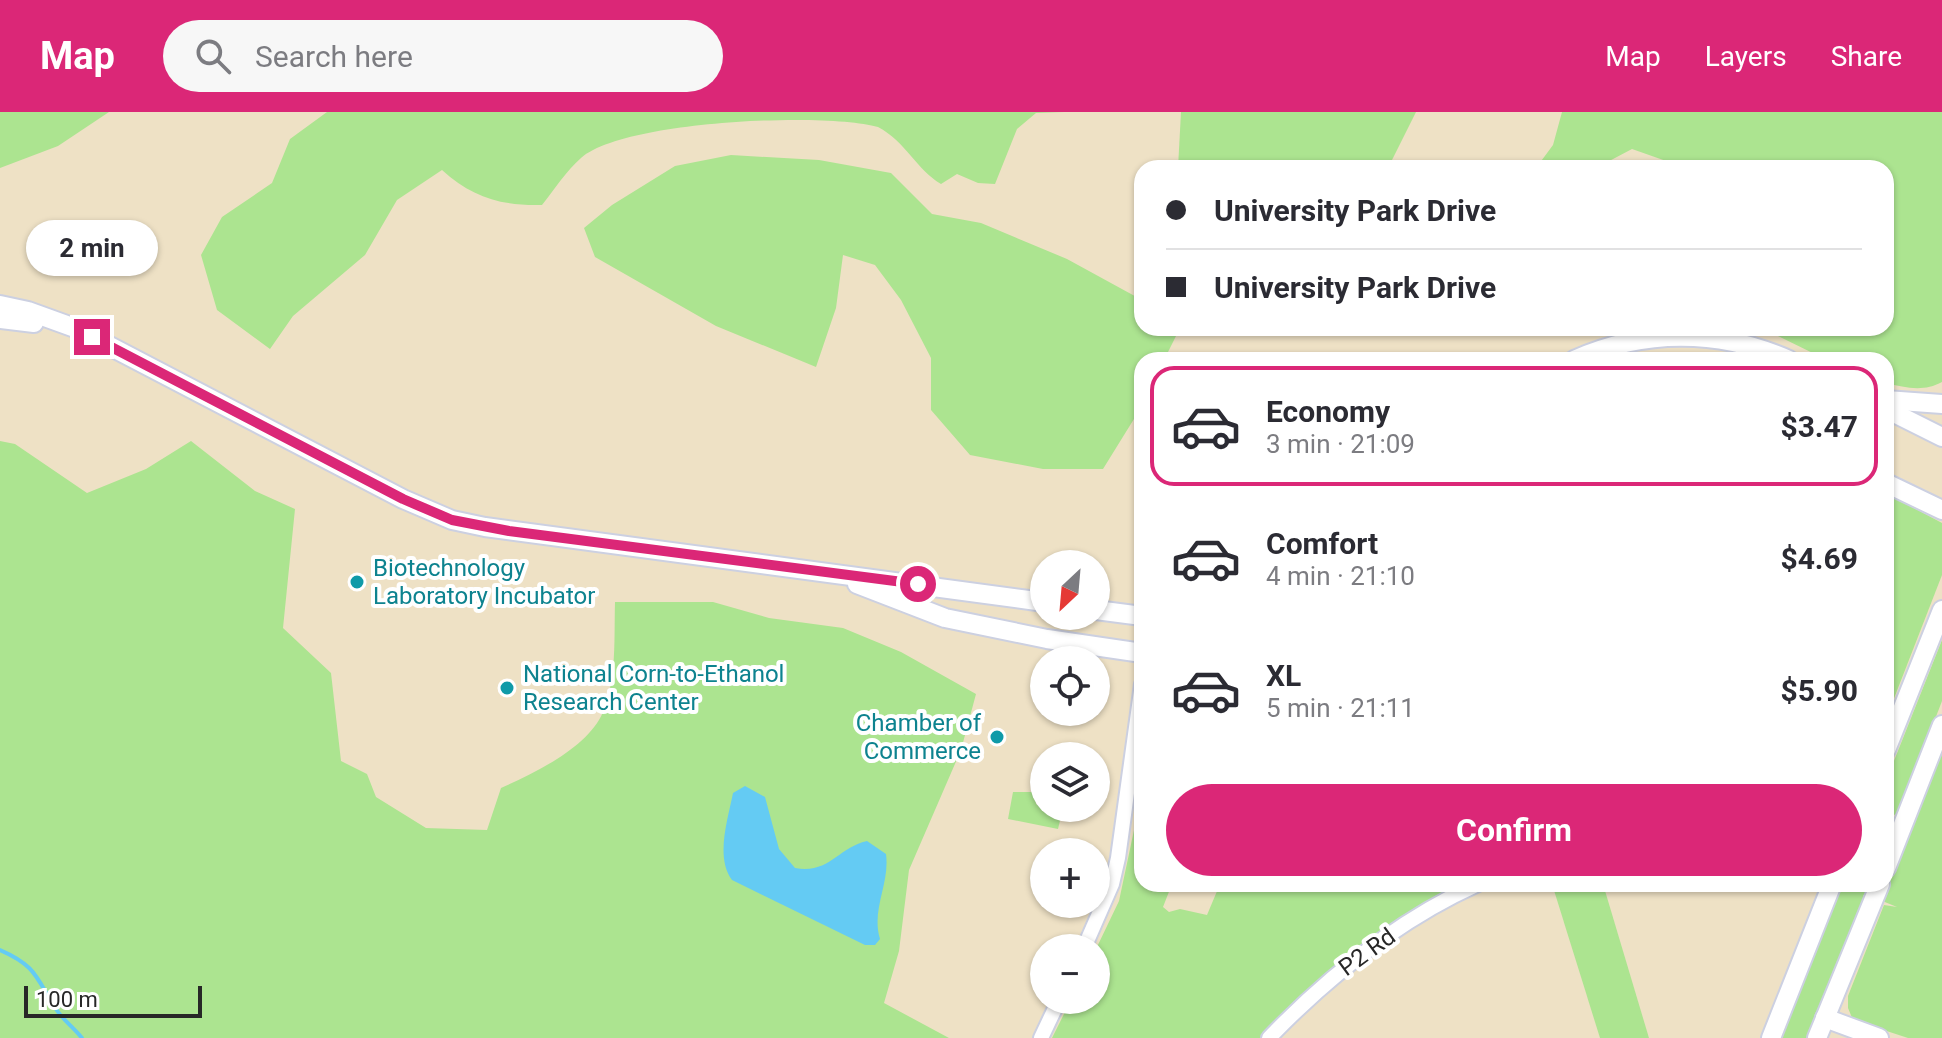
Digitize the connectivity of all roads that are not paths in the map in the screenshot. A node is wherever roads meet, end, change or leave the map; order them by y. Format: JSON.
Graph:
{"nodes":[{"id":1,"x":0,"y":305,"type":"edge"},
{"id":2,"x":0,"y":319,"type":"edge"},
{"id":3,"x":1681,"y":336,"type":"edge"},
{"id":4,"x":1681,"y":336,"type":"edge"},
{"id":5,"x":110,"y":346,"type":"junction"},
{"id":6,"x":1597,"y":352,"type":"edge"},
{"id":7,"x":1765,"y":352,"type":"edge"},
{"id":8,"x":1894,"y":401,"type":"edge"},
{"id":9,"x":1942,"y":404,"type":"edge"},
{"id":10,"x":1894,"y":413,"type":"edge"},
{"id":11,"x":1942,"y":437,"type":"edge"},
{"id":12,"x":1894,"y":487,"type":"edge"},
{"id":13,"x":1939,"y":510,"type":"edge"},
{"id":14,"x":824,"y":572,"type":"junction"},
{"id":15,"x":1030,"y":600,"type":"edge"},
{"id":16,"x":1942,"y":610,"type":"edge"},
{"id":17,"x":1110,"y":612,"type":"edge"},
{"id":18,"x":1134,"y":615,"type":"edge"},
{"id":19,"x":1134,"y":652,"type":"edge"},
{"id":20,"x":1942,"y":725,"type":"edge"},
{"id":21,"x":1894,"y":730,"type":"edge"},
{"id":22,"x":1134,"y":742,"type":"edge"},
{"id":23,"x":1894,"y":834,"type":"edge"},
{"id":24,"x":1462,"y":892,"type":"edge"},
{"id":25,"x":1829,"y":892,"type":"edge"},
{"id":26,"x":1877,"y":892,"type":"edge"},
{"id":27,"x":1090,"y":934,"type":"edge"},
{"id":28,"x":1052,"y":1014,"type":"edge"},
{"id":29,"x":1825,"y":1018,"type":"junction"},
{"id":30,"x":1041,"y":1038,"type":"edge"},
{"id":31,"x":1269,"y":1038,"type":"edge"},
{"id":32,"x":1771,"y":1038,"type":"edge"},
{"id":33,"x":1817,"y":1038,"type":"edge"},
{"id":34,"x":1879,"y":1038,"type":"edge"}],
"edges":[{"from":1,"to":5,"type":"street"},
{"from":2,"to":5,"type":"street"},
{"from":3,"to":7,"type":"street"},
{"from":4,"to":6,"type":"street"},
{"from":5,"to":14,"type":"street"},
{"from":8,"to":9,"type":"street"},
{"from":10,"to":11,"type":"street"},
{"from":12,"to":13,"type":"street"},
{"from":14,"to":15,"type":"street"},
{"from":14,"to":19,"type":"street"},
{"from":16,"to":21,"type":"street"},
{"from":17,"to":18,"type":"street"},
{"from":20,"to":23,"type":"street"},
{"from":22,"to":27,"type":"street"},
{"from":24,"to":31,"type":"street","name":"P2 Rd"},
{"from":25,"to":32,"type":"street"},
{"from":26,"to":29,"type":"street"},
{"from":28,"to":30,"type":"street"},
{"from":29,"to":33,"type":"street"},
{"from":29,"to":34,"type":"street"}]}
